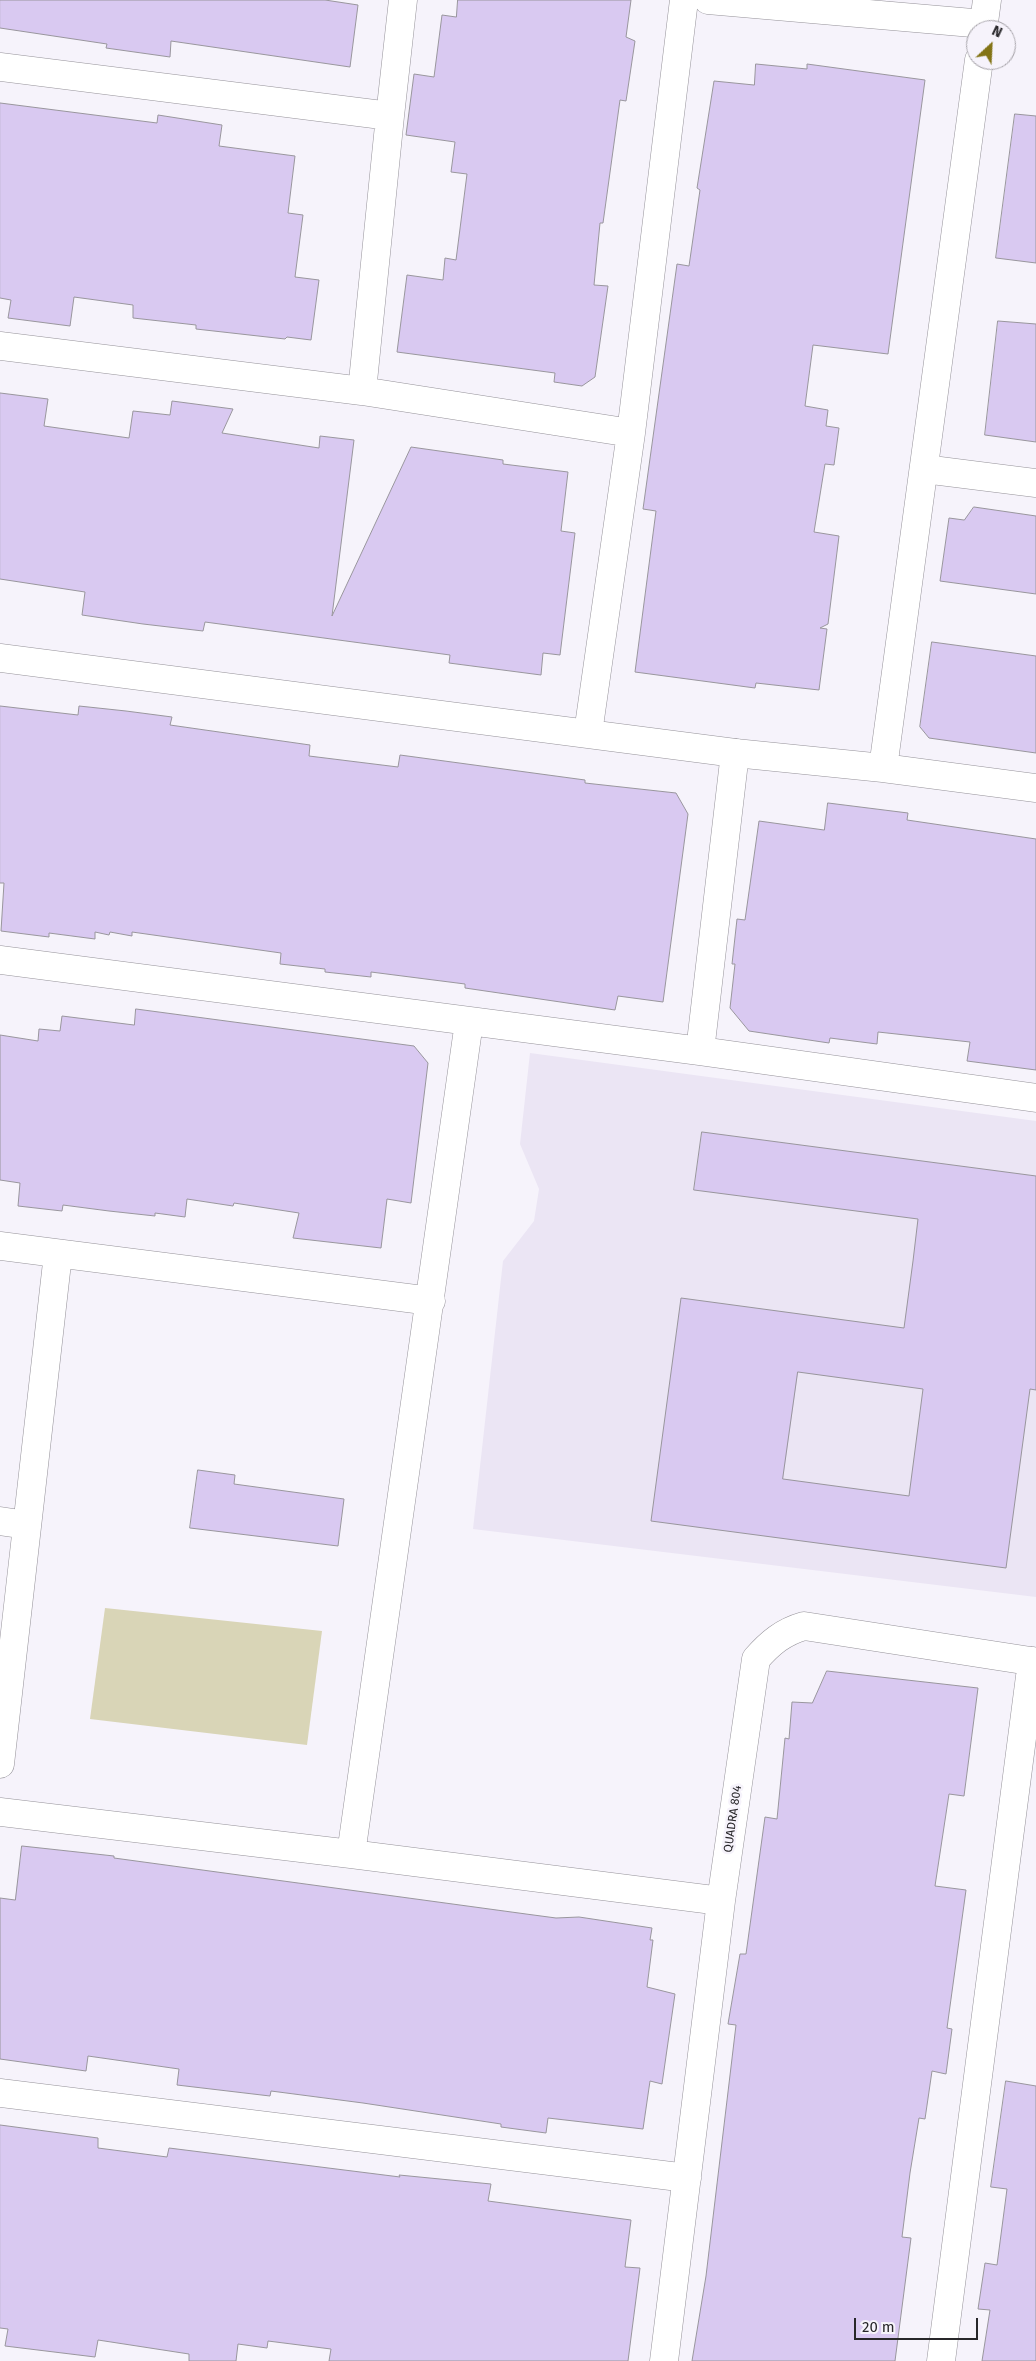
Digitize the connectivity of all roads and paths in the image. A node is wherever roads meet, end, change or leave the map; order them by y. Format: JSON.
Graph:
{"nodes":[{"id":1,"x":403,"y":0,"type":"edge"},
{"id":2,"x":684,"y":0,"type":"edge"},
{"id":3,"x":708,"y":0,"type":"edge"},
{"id":4,"x":985,"y":18,"type":"edge"},
{"id":5,"x":0,"y":67,"type":"edge"},
{"id":6,"x":978,"y":70,"type":"edge"},
{"id":7,"x":390,"y":116,"type":"junction"},
{"id":8,"x":0,"y":346,"type":"edge"},
{"id":9,"x":362,"y":391,"type":"junction"},
{"id":10,"x":631,"y":433,"type":"junction"},
{"id":11,"x":924,"y":469,"type":"junction"},
{"id":12,"x":1036,"y":483,"type":"edge"},
{"id":13,"x":0,"y":658,"type":"edge"},
{"id":14,"x":588,"y":733,"type":"junction"},
{"id":15,"x":735,"y":753,"type":"junction"},
{"id":16,"x":883,"y":768,"type":"junction"},
{"id":17,"x":1036,"y":788,"type":"edge"},
{"id":18,"x":0,"y":960,"type":"edge"},
{"id":19,"x":470,"y":1022,"type":"junction"},
{"id":20,"x":700,"y":1051,"type":"junction"},
{"id":21,"x":1036,"y":1098,"type":"edge"},
{"id":22,"x":0,"y":1246,"type":"edge"},
{"id":23,"x":58,"y":1254,"type":"junction"},
{"id":24,"x":431,"y":1301,"type":"junction"},
{"id":25,"x":0,"y":1521,"type":"edge"},
{"id":26,"x":28,"y":1525,"type":"junction"},
{"id":27,"x":1034,"y":1662,"type":"edge"},
{"id":28,"x":0,"y":1764,"type":"edge"},
{"id":29,"x":0,"y":1812,"type":"edge"},
{"id":30,"x":351,"y":1854,"type":"junction"},
{"id":31,"x":721,"y":1901,"type":"junction"},
{"id":32,"x":0,"y":2093,"type":"edge"},
{"id":33,"x":687,"y":2178,"type":"junction"},
{"id":34,"x":664,"y":2361,"type":"edge"},
{"id":35,"x":941,"y":2361,"type":"edge"}],
"edges":[{"from":1,"to":7,"type":"street"},
{"from":2,"to":10,"type":"street"},
{"from":3,"to":4,"type":"street"},
{"from":5,"to":7,"type":"street"},
{"from":6,"to":11,"type":"street"},
{"from":7,"to":9,"type":"street"},
{"from":8,"to":9,"type":"street"},
{"from":9,"to":10,"type":"street"},
{"from":10,"to":14,"type":"street"},
{"from":11,"to":12,"type":"street"},
{"from":11,"to":16,"type":"street"},
{"from":13,"to":14,"type":"street"},
{"from":14,"to":15,"type":"street"},
{"from":15,"to":16,"type":"street"},
{"from":15,"to":20,"type":"street"},
{"from":16,"to":17,"type":"street"},
{"from":18,"to":19,"type":"street"},
{"from":19,"to":20,"type":"street"},
{"from":19,"to":24,"type":"street"},
{"from":20,"to":21,"type":"street"},
{"from":22,"to":23,"type":"street"},
{"from":23,"to":24,"type":"street"},
{"from":23,"to":26,"type":"street"},
{"from":24,"to":30,"type":"street"},
{"from":25,"to":26,"type":"street"},
{"from":26,"to":28,"type":"street"},
{"from":27,"to":31,"type":"street","name":"QUADRA 804"},
{"from":27,"to":35,"type":"street"},
{"from":29,"to":30,"type":"street"},
{"from":30,"to":31,"type":"street"},
{"from":31,"to":33,"type":"street","name":"QUADRA 804"},
{"from":32,"to":33,"type":"street"},
{"from":33,"to":34,"type":"street","name":"QUADRA 804"}]}
